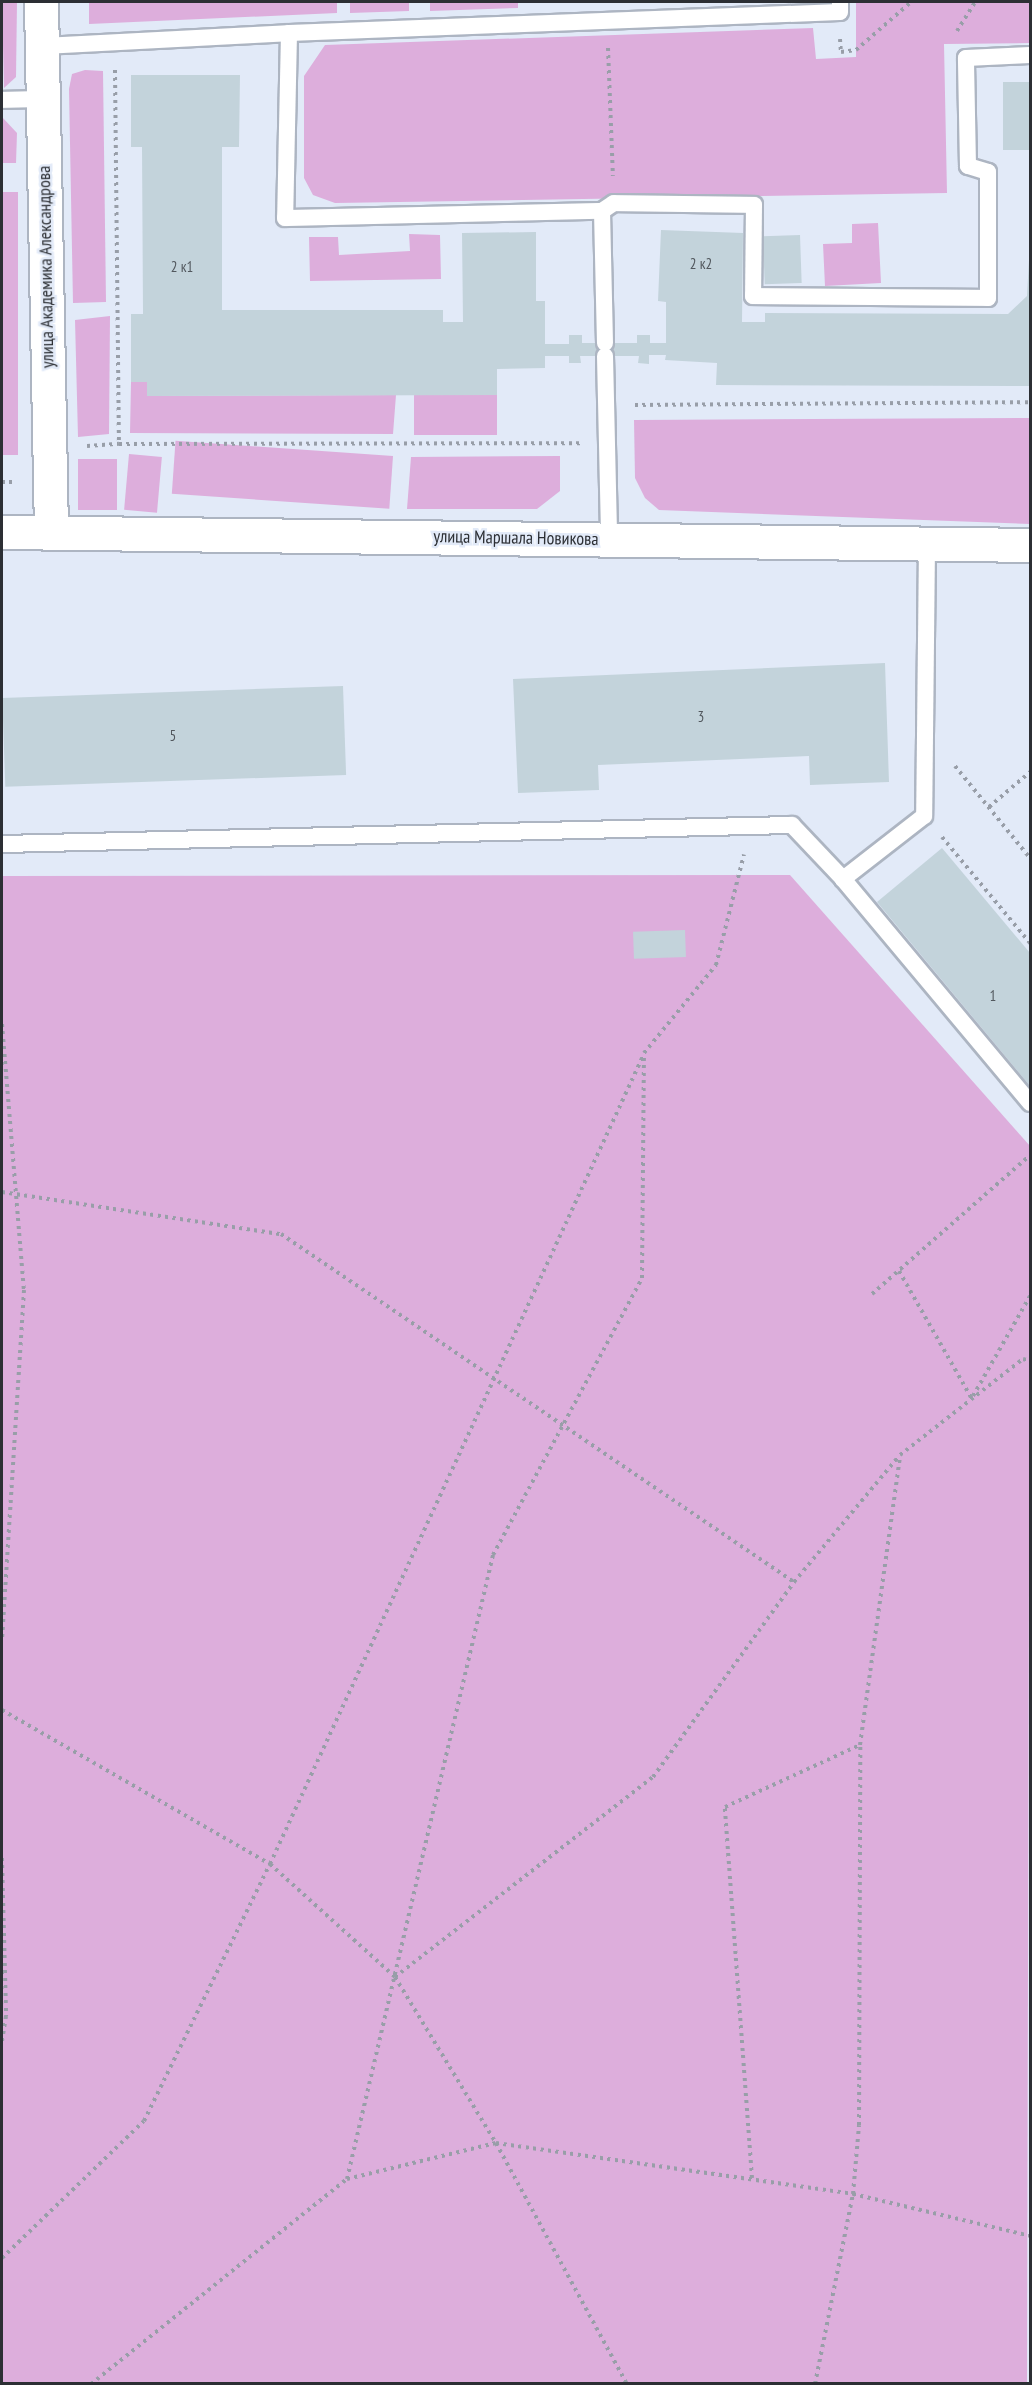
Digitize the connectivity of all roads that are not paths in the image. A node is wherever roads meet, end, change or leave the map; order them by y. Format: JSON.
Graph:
{"nodes":[{"id":1,"x":41,"y":2,"type":"edge"},
{"id":2,"x":840,"y":7,"type":"edge"},
{"id":3,"x":289,"y":33,"type":"junction"},
{"id":4,"x":42,"y":46,"type":"junction"},
{"id":5,"x":1030,"y":55,"type":"edge"},
{"id":6,"x":43,"y":99,"type":"junction"},
{"id":7,"x":2,"y":100,"type":"edge"},
{"id":8,"x":608,"y":207,"type":"junction"},
{"id":9,"x":2,"y":532,"type":"edge"},
{"id":10,"x":51,"y":532,"type":"junction"},
{"id":11,"x":609,"y":539,"type":"junction"},
{"id":12,"x":927,"y":545,"type":"junction"},
{"id":13,"x":1030,"y":545,"type":"edge"},
{"id":14,"x":2,"y":844,"type":"edge"},
{"id":15,"x":843,"y":879,"type":"junction"},
{"id":16,"x":1030,"y":1103,"type":"edge"}],
"edges":[{"from":1,"to":4,"type":"street","name":"улица Академика Александрова"},
{"from":2,"to":3,"type":"lane"},
{"from":3,"to":4,"type":"lane"},
{"from":3,"to":8,"type":"lane"},
{"from":4,"to":6,"type":"street","name":"улица Академика Александрова"},
{"from":5,"to":8,"type":"lane"},
{"from":6,"to":7,"type":"lane"},
{"from":6,"to":10,"type":"street","name":"улица Академика Александрова"},
{"from":8,"to":11,"type":"lane"},
{"from":9,"to":10,"type":"street","name":"улица Маршала Новикова"},
{"from":10,"to":11,"type":"street","name":"улица Маршала Новикова"},
{"from":11,"to":12,"type":"street","name":"улица Маршала Новикова"},
{"from":12,"to":13,"type":"street","name":"улица Маршала Новикова"},
{"from":12,"to":15,"type":"lane"},
{"from":14,"to":15,"type":"lane"},
{"from":15,"to":16,"type":"lane"}]}
